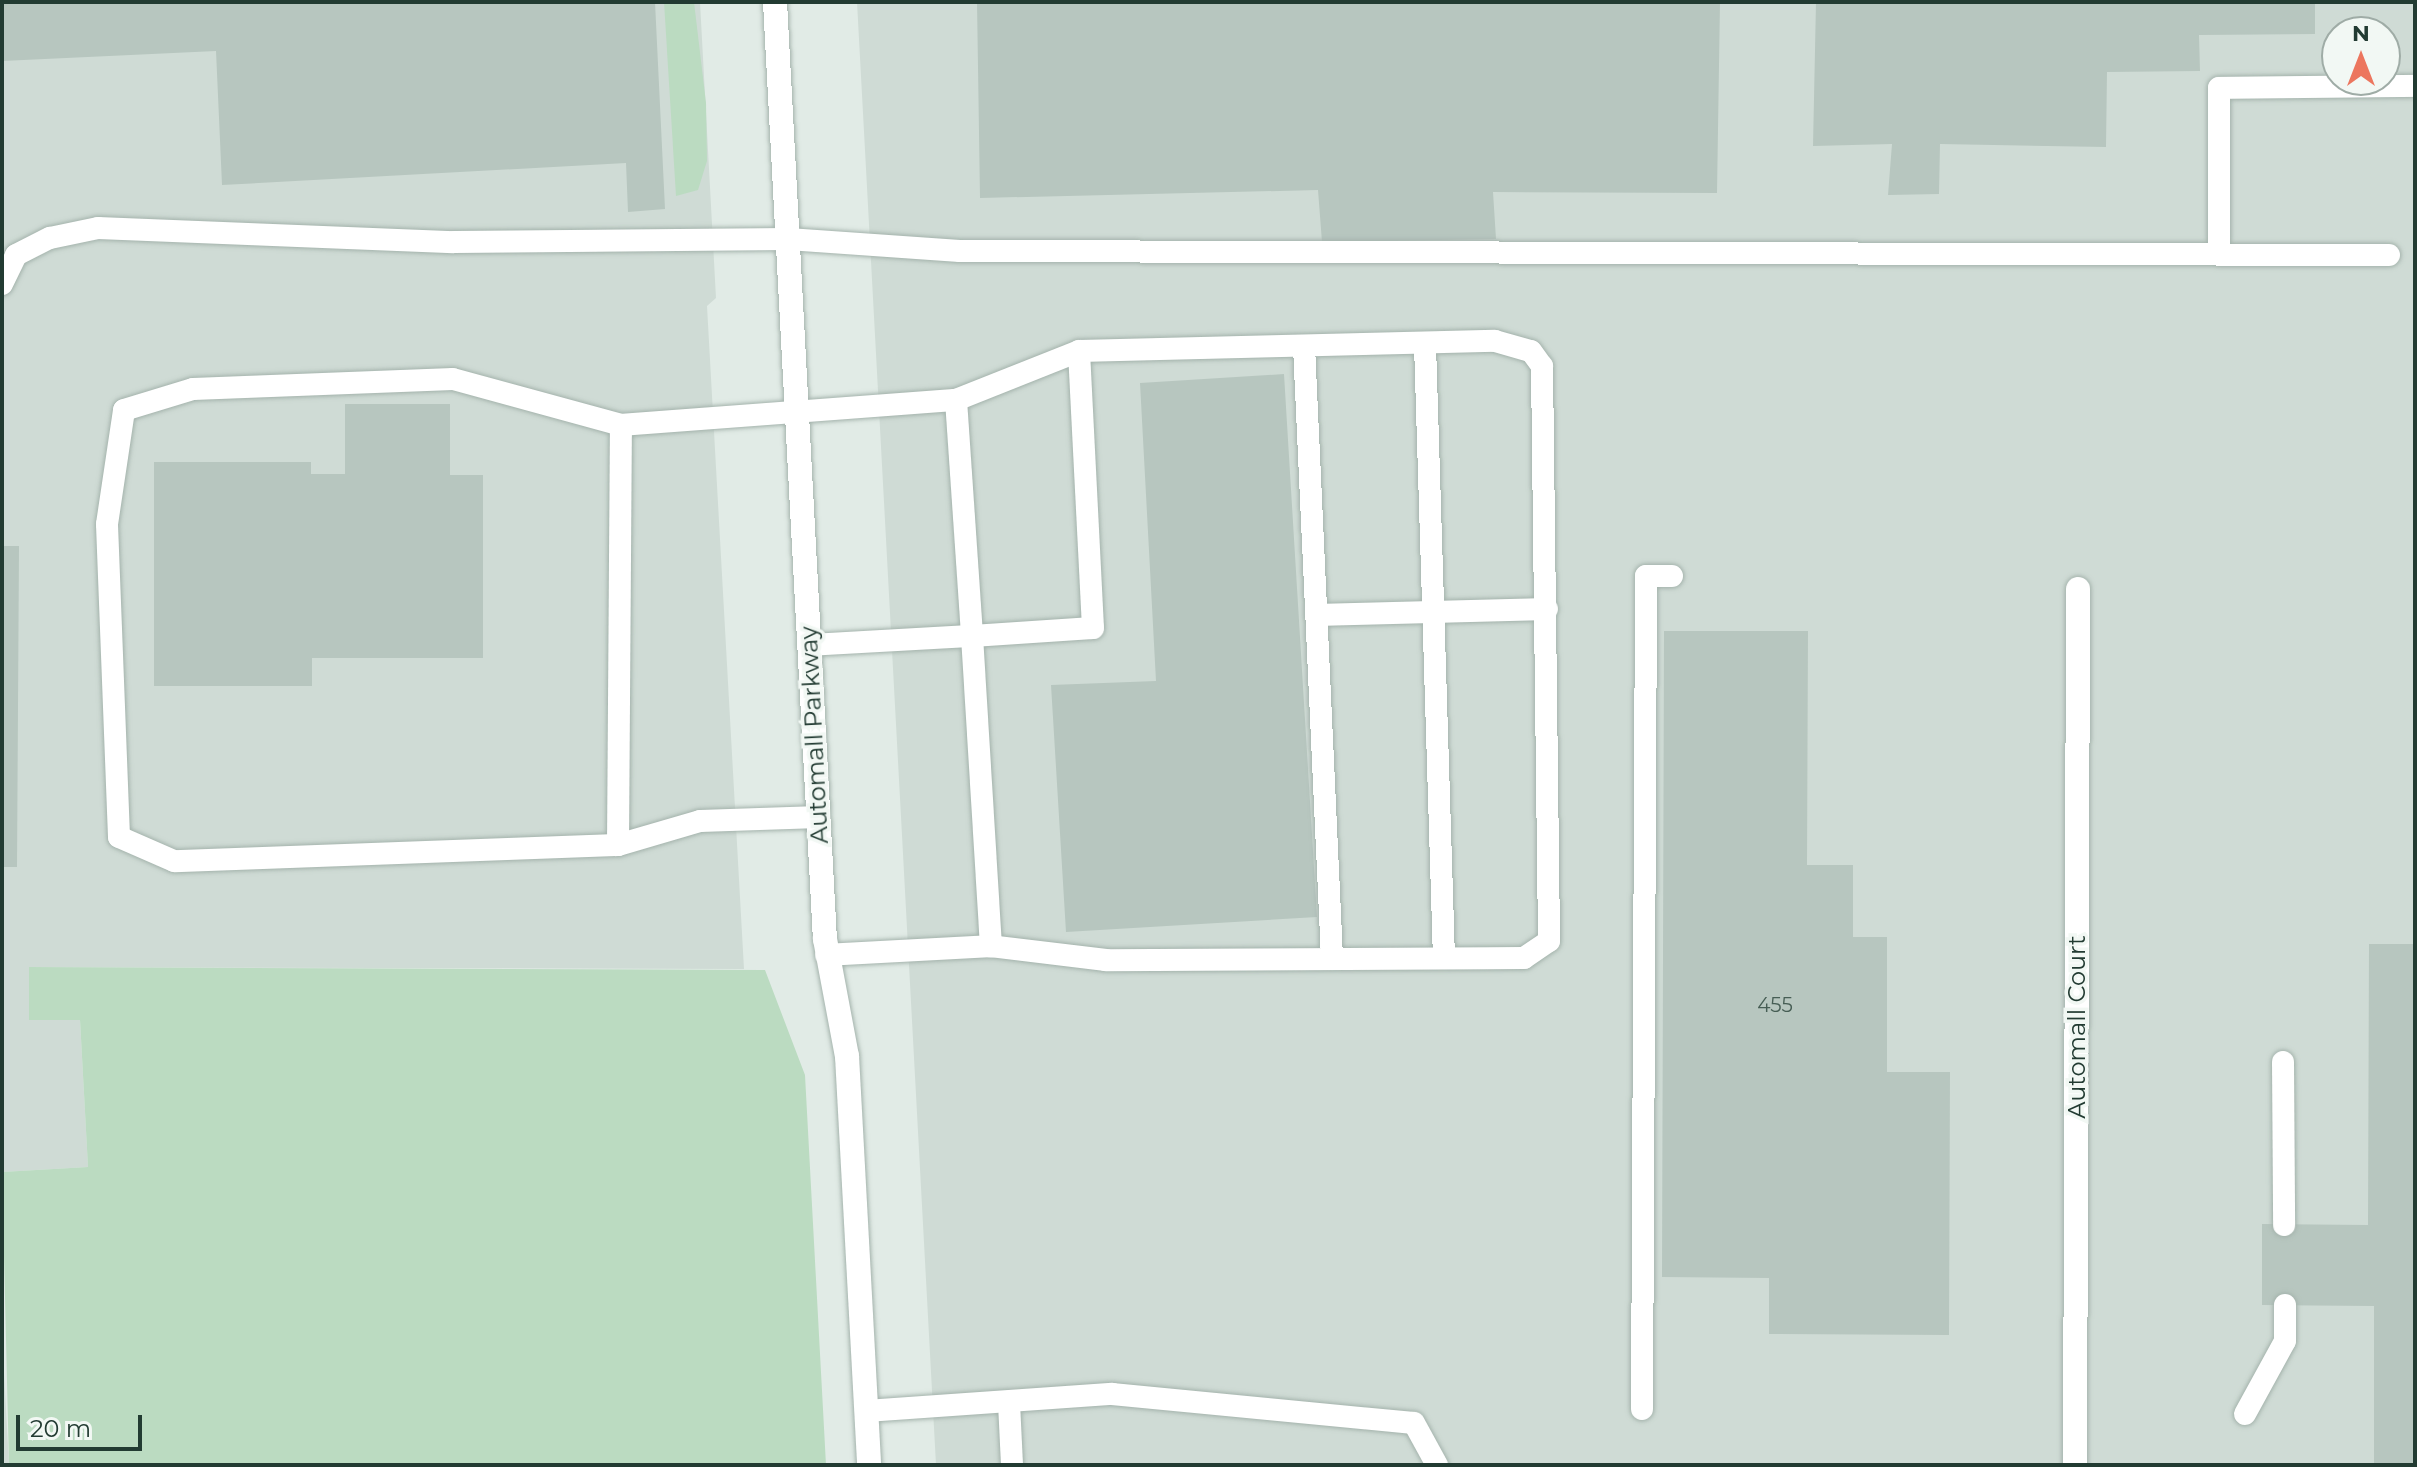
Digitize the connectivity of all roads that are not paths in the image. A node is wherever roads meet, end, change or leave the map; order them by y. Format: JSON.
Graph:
{"nodes":[{"id":1,"x":775,"y":2,"type":"edge"},
{"id":2,"x":2415,"y":86,"type":"edge"},
{"id":3,"x":788,"y":239,"type":"junction"},
{"id":4,"x":2219,"y":254,"type":"junction"},
{"id":5,"x":2389,"y":255,"type":"dead end"},
{"id":6,"x":2,"y":284,"type":"edge"},
{"id":7,"x":1425,"y":344,"type":"junction"},
{"id":8,"x":1304,"y":346,"type":"junction"},
{"id":9,"x":1079,"y":351,"type":"junction"},
{"id":10,"x":956,"y":400,"type":"junction"},
{"id":11,"x":797,"y":411,"type":"junction"},
{"id":12,"x":621,"y":425,"type":"junction"},
{"id":13,"x":1672,"y":576,"type":"dead end"},
{"id":14,"x":2078,"y":589,"type":"dead end"},
{"id":15,"x":1547,"y":609,"type":"junction"},
{"id":16,"x":1434,"y":612,"type":"junction"},
{"id":17,"x":1317,"y":615,"type":"junction"},
{"id":18,"x":972,"y":636,"type":"junction"},
{"id":19,"x":809,"y":645,"type":"junction"},
{"id":20,"x":819,"y":817,"type":"junction"},
{"id":21,"x":618,"y":845,"type":"junction"},
{"id":22,"x":991,"y":946,"type":"junction"},
{"id":23,"x":826,"y":955,"type":"junction"},
{"id":24,"x":1332,"y":957,"type":"junction"},
{"id":25,"x":1444,"y":958,"type":"junction"},
{"id":26,"x":2283,"y":1062,"type":"dead end"},
{"id":27,"x":2284,"y":1225,"type":"dead end"},
{"id":28,"x":2285,"y":1305,"type":"dead end"},
{"id":29,"x":1009,"y":1403,"type":"junction"},
{"id":30,"x":1642,"y":1409,"type":"dead end"},
{"id":31,"x":866,"y":1411,"type":"junction"},
{"id":32,"x":2245,"y":1414,"type":"dead end"},
{"id":33,"x":869,"y":1465,"type":"edge"},
{"id":34,"x":1012,"y":1465,"type":"edge"},
{"id":35,"x":1437,"y":1465,"type":"edge"},
{"id":36,"x":2075,"y":1465,"type":"edge"}],
"edges":[{"from":1,"to":3,"type":"street","name":"Automall Parkway"},
{"from":2,"to":4,"type":"lane"},
{"from":3,"to":4,"type":"lane"},
{"from":3,"to":6,"type":"lane"},
{"from":3,"to":11,"type":"street","name":"Automall Parkway"},
{"from":4,"to":5,"type":"lane"},
{"from":7,"to":8,"type":"lane"},
{"from":7,"to":15,"type":"lane"},
{"from":7,"to":16,"type":"lane"},
{"from":8,"to":9,"type":"lane"},
{"from":8,"to":17,"type":"lane"},
{"from":9,"to":10,"type":"lane"},
{"from":9,"to":18,"type":"lane"},
{"from":10,"to":11,"type":"lane"},
{"from":10,"to":18,"type":"lane"},
{"from":11,"to":12,"type":"lane"},
{"from":11,"to":19,"type":"street","name":"Automall Parkway"},
{"from":12,"to":21,"type":"lane"},
{"from":12,"to":21,"type":"lane"},
{"from":13,"to":30,"type":"lane"},
{"from":14,"to":36,"type":"street","name":"Automall Court"},
{"from":15,"to":16,"type":"lane"},
{"from":15,"to":25,"type":"lane"},
{"from":16,"to":17,"type":"lane"},
{"from":16,"to":25,"type":"lane"},
{"from":17,"to":24,"type":"lane"},
{"from":18,"to":19,"type":"lane"},
{"from":18,"to":22,"type":"lane"},
{"from":19,"to":20,"type":"street","name":"Automall Parkway"},
{"from":20,"to":21,"type":"lane"},
{"from":20,"to":23,"type":"street","name":"Automall Parkway"},
{"from":22,"to":23,"type":"lane"},
{"from":22,"to":24,"type":"lane"},
{"from":23,"to":31,"type":"street","name":"Automall Parkway"},
{"from":24,"to":25,"type":"lane"},
{"from":26,"to":27,"type":"lane"},
{"from":28,"to":32,"type":"lane"},
{"from":29,"to":31,"type":"lane"},
{"from":29,"to":34,"type":"lane"},
{"from":29,"to":35,"type":"lane"},
{"from":31,"to":33,"type":"street","name":"Automall Parkway"}]}
